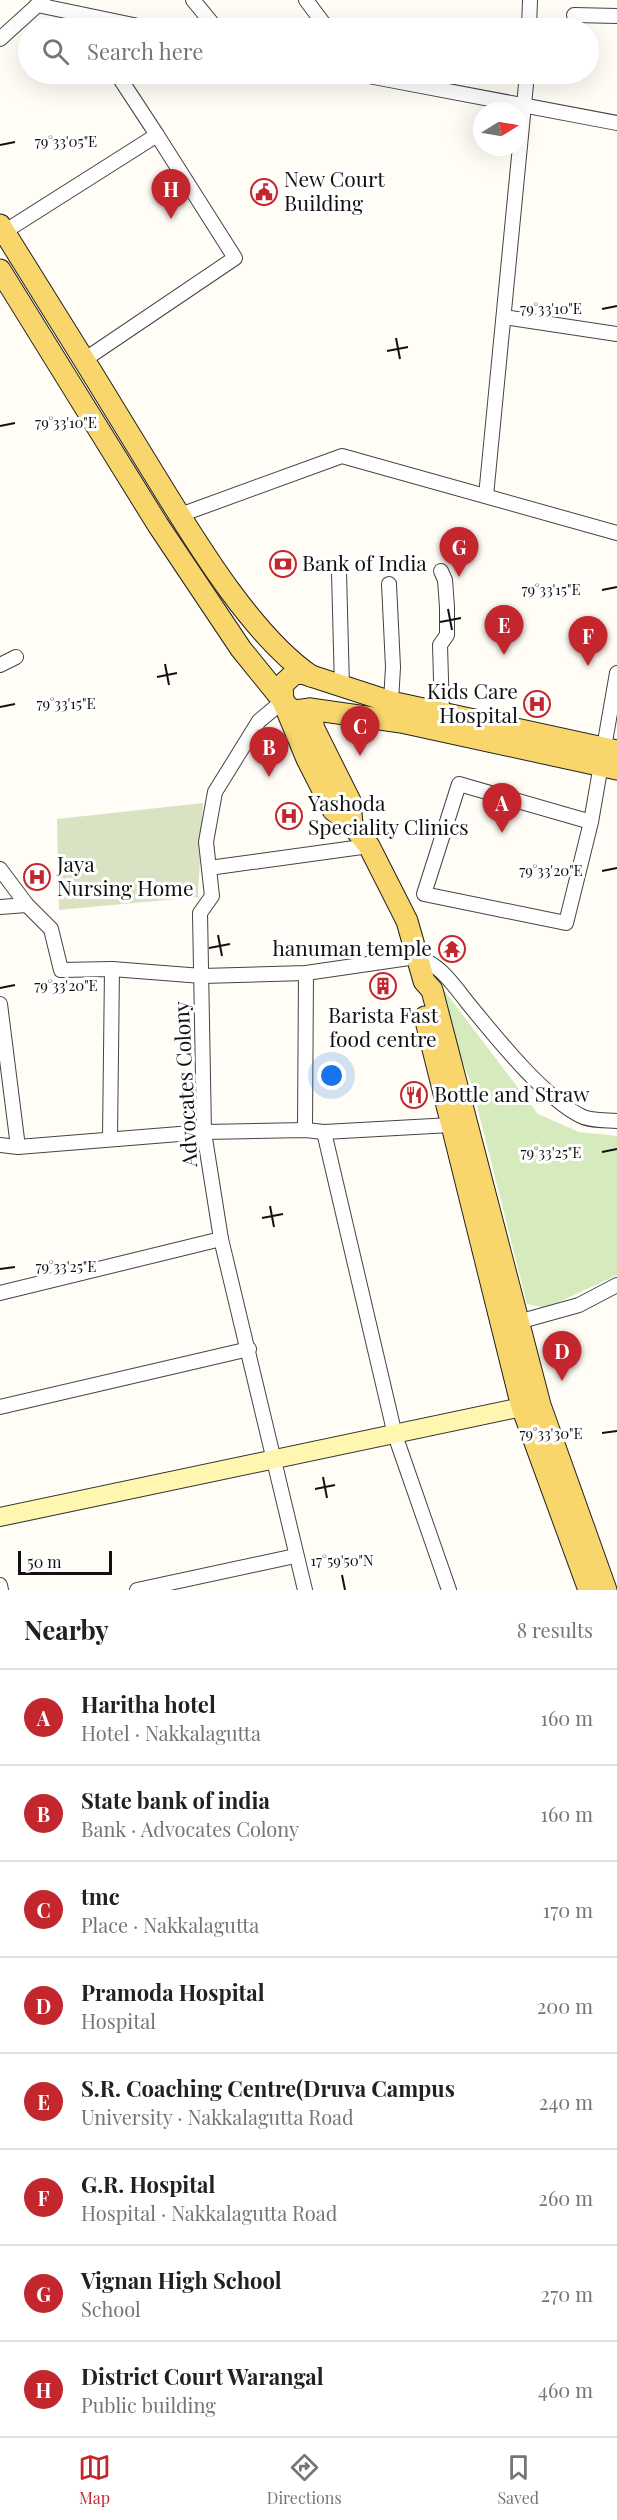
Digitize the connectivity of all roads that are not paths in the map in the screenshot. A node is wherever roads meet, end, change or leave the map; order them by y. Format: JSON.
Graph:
{"nodes":[{"id":1,"x":193,"y":0,"type":"edge"},
{"id":2,"x":306,"y":0,"type":"edge"},
{"id":3,"x":530,"y":0,"type":"edge"},
{"id":4,"x":40,"y":2,"type":"edge"},
{"id":5,"x":574,"y":15,"type":"dead end"},
{"id":6,"x":617,"y":16,"type":"edge"},
{"id":7,"x":23,"y":18,"type":"edge"},
{"id":8,"x":106,"y":18,"type":"edge"},
{"id":9,"x":208,"y":18,"type":"edge"},
{"id":10,"x":320,"y":18,"type":"edge"},
{"id":11,"x":529,"y":18,"type":"edge"},
{"id":12,"x":18,"y":22,"type":"edge"},
{"id":13,"x":0,"y":39,"type":"edge"},
{"id":14,"x":124,"y":84,"type":"edge"},
{"id":15,"x":414,"y":84,"type":"edge"},
{"id":16,"x":527,"y":84,"type":"edge"},
{"id":17,"x":510,"y":102,"type":"edge"},
{"id":18,"x":526,"y":102,"type":"edge"},
{"id":19,"x":527,"y":105,"type":"edge"},
{"id":20,"x":617,"y":123,"type":"edge"},
{"id":21,"x":157,"y":135,"type":"junction"},
{"id":22,"x":521,"y":156,"type":"edge"},
{"id":23,"x":2,"y":228,"type":"edge"},
{"id":24,"x":0,"y":270,"type":"edge"},
{"id":25,"x":504,"y":317,"type":"junction"},
{"id":26,"x":617,"y":334,"type":"edge"},
{"id":27,"x":84,"y":360,"type":"junction"},
{"id":28,"x":486,"y":496,"type":"junction"},
{"id":29,"x":180,"y":515,"type":"junction"},
{"id":30,"x":617,"y":533,"type":"edge"},
{"id":31,"x":339,"y":572,"type":"dead end"},
{"id":32,"x":441,"y":572,"type":"dead end"},
{"id":33,"x":389,"y":584,"type":"dead end"},
{"id":34,"x":16,"y":657,"type":"dead end"},
{"id":35,"x":0,"y":665,"type":"edge"},
{"id":36,"x":617,"y":673,"type":"edge"},
{"id":37,"x":309,"y":675,"type":"junction"},
{"id":38,"x":342,"y":688,"type":"junction"},
{"id":39,"x":283,"y":701,"type":"junction"},
{"id":40,"x":391,"y":702,"type":"junction"},
{"id":41,"x":310,"y":709,"type":"junction"},
{"id":42,"x":442,"y":713,"type":"junction"},
{"id":43,"x":610,"y":758,"type":"edge"},
{"id":44,"x":591,"y":822,"type":"junction"},
{"id":45,"x":352,"y":825,"type":"junction"},
{"id":46,"x":369,"y":846,"type":"junction"},
{"id":47,"x":0,"y":868,"type":"edge"},
{"id":48,"x":209,"y":868,"type":"junction"},
{"id":49,"x":27,"y":905,"type":"junction"},
{"id":50,"x":0,"y":907,"type":"edge"},
{"id":51,"x":417,"y":957,"type":"junction"},
{"id":52,"x":112,"y":969,"type":"junction"},
{"id":53,"x":306,"y":973,"type":"junction"},
{"id":54,"x":202,"y":976,"type":"junction"},
{"id":55,"x":424,"y":981,"type":"junction"},
{"id":56,"x":0,"y":1004,"type":"edge"},
{"id":57,"x":617,"y":1121,"type":"edge"},
{"id":58,"x":451,"y":1125,"type":"junction"},
{"id":59,"x":305,"y":1130,"type":"junction"},
{"id":60,"x":204,"y":1132,"type":"junction"},
{"id":61,"x":324,"y":1132,"type":"junction"},
{"id":62,"x":110,"y":1138,"type":"junction"},
{"id":63,"x":18,"y":1147,"type":"junction"},
{"id":64,"x":0,"y":1148,"type":"edge"},
{"id":65,"x":221,"y":1239,"type":"junction"},
{"id":66,"x":617,"y":1285,"type":"edge"},
{"id":67,"x":0,"y":1293,"type":"edge"},
{"id":68,"x":518,"y":1322,"type":"junction"},
{"id":69,"x":249,"y":1349,"type":"junction"},
{"id":70,"x":0,"y":1407,"type":"edge"},
{"id":71,"x":522,"y":1407,"type":"junction"},
{"id":72,"x":395,"y":1435,"type":"junction"},
{"id":73,"x":276,"y":1460,"type":"junction"},
{"id":74,"x":0,"y":1516,"type":"edge"},
{"id":75,"x":295,"y":1556,"type":"junction"},
{"id":76,"x":0,"y":1585,"type":"edge"},
{"id":77,"x":1,"y":1590,"type":"edge"},
{"id":78,"x":137,"y":1590,"type":"edge"},
{"id":79,"x":305,"y":1590,"type":"edge"},
{"id":80,"x":449,"y":1590,"type":"edge"},
{"id":81,"x":589,"y":1590,"type":"edge"},
{"id":82,"x":606,"y":1590,"type":"edge"}],
"edges":[{"from":1,"to":9,"type":"street"},
{"from":2,"to":10,"type":"street"},
{"from":3,"to":11,"type":"street"},
{"from":4,"to":7,"type":"street"},
{"from":4,"to":8,"type":"street"},
{"from":5,"to":6,"type":"street"},
{"from":12,"to":13,"type":"street"},
{"from":14,"to":21,"type":"street"},
{"from":15,"to":17,"type":"street"},
{"from":16,"to":18,"type":"street"},
{"from":19,"to":20,"type":"street"},
{"from":21,"to":23,"type":"street"},
{"from":21,"to":27,"type":"street"},
{"from":22,"to":25,"type":"street"},
{"from":23,"to":27,"type":"main road"},
{"from":24,"to":39,"type":"main road"},
{"from":25,"to":26,"type":"street"},
{"from":25,"to":28,"type":"street"},
{"from":27,"to":29,"type":"main road"},
{"from":28,"to":29,"type":"street"},
{"from":28,"to":30,"type":"street"},
{"from":29,"to":37,"type":"main road"},
{"from":31,"to":38,"type":"street"},
{"from":32,"to":42,"type":"street"},
{"from":33,"to":40,"type":"street"},
{"from":34,"to":35,"type":"street"},
{"from":36,"to":43,"type":"street"},
{"from":37,"to":38,"type":"main road"},
{"from":37,"to":39,"type":"main road"},
{"from":37,"to":41,"type":"main road"},
{"from":38,"to":40,"type":"main road"},
{"from":39,"to":41,"type":"main road"},
{"from":39,"to":45,"type":"main road"},
{"from":39,"to":48,"type":"street","name":"Advocates Colony"},
{"from":40,"to":42,"type":"main road"},
{"from":41,"to":43,"type":"main road"},
{"from":41,"to":45,"type":"main road"},
{"from":42,"to":43,"type":"main road"},
{"from":43,"to":44,"type":"street"},
{"from":44,"to":44,"type":"street"},
{"from":45,"to":46,"type":"main road"},
{"from":46,"to":48,"type":"street"},
{"from":46,"to":51,"type":"main road"},
{"from":47,"to":49,"type":"street"},
{"from":48,"to":54,"type":"street","name":"Advocates Colony"},
{"from":49,"to":50,"type":"street"},
{"from":49,"to":52,"type":"street"},
{"from":51,"to":53,"type":"street"},
{"from":51,"to":55,"type":"main road"},
{"from":51,"to":57,"type":"street"},
{"from":52,"to":54,"type":"street"},
{"from":52,"to":62,"type":"street"},
{"from":53,"to":54,"type":"street"},
{"from":53,"to":59,"type":"street"},
{"from":54,"to":60,"type":"street","name":"Advocates Colony"},
{"from":55,"to":58,"type":"main road"},
{"from":55,"to":68,"type":"main road"},
{"from":56,"to":63,"type":"street"},
{"from":58,"to":61,"type":"street"},
{"from":58,"to":71,"type":"main road"},
{"from":59,"to":60,"type":"street"},
{"from":59,"to":61,"type":"street"},
{"from":60,"to":62,"type":"street"},
{"from":60,"to":65,"type":"street","name":"Advocates Colony"},
{"from":61,"to":72,"type":"street"},
{"from":62,"to":63,"type":"street"},
{"from":63,"to":64,"type":"street"},
{"from":65,"to":67,"type":"street"},
{"from":65,"to":69,"type":"street","name":"Advocates Colony"},
{"from":66,"to":68,"type":"street"},
{"from":68,"to":82,"type":"main road"},
{"from":69,"to":70,"type":"street"},
{"from":69,"to":73,"type":"street","name":"Advocates Colony"},
{"from":71,"to":72,"type":"street"},
{"from":71,"to":81,"type":"main road"},
{"from":72,"to":73,"type":"street"},
{"from":72,"to":80,"type":"street"},
{"from":73,"to":74,"type":"street"},
{"from":73,"to":75,"type":"street","name":"Advocates Colony"},
{"from":75,"to":78,"type":"street"},
{"from":75,"to":79,"type":"street","name":"Advocates Colony"},
{"from":76,"to":77,"type":"street"}]}
